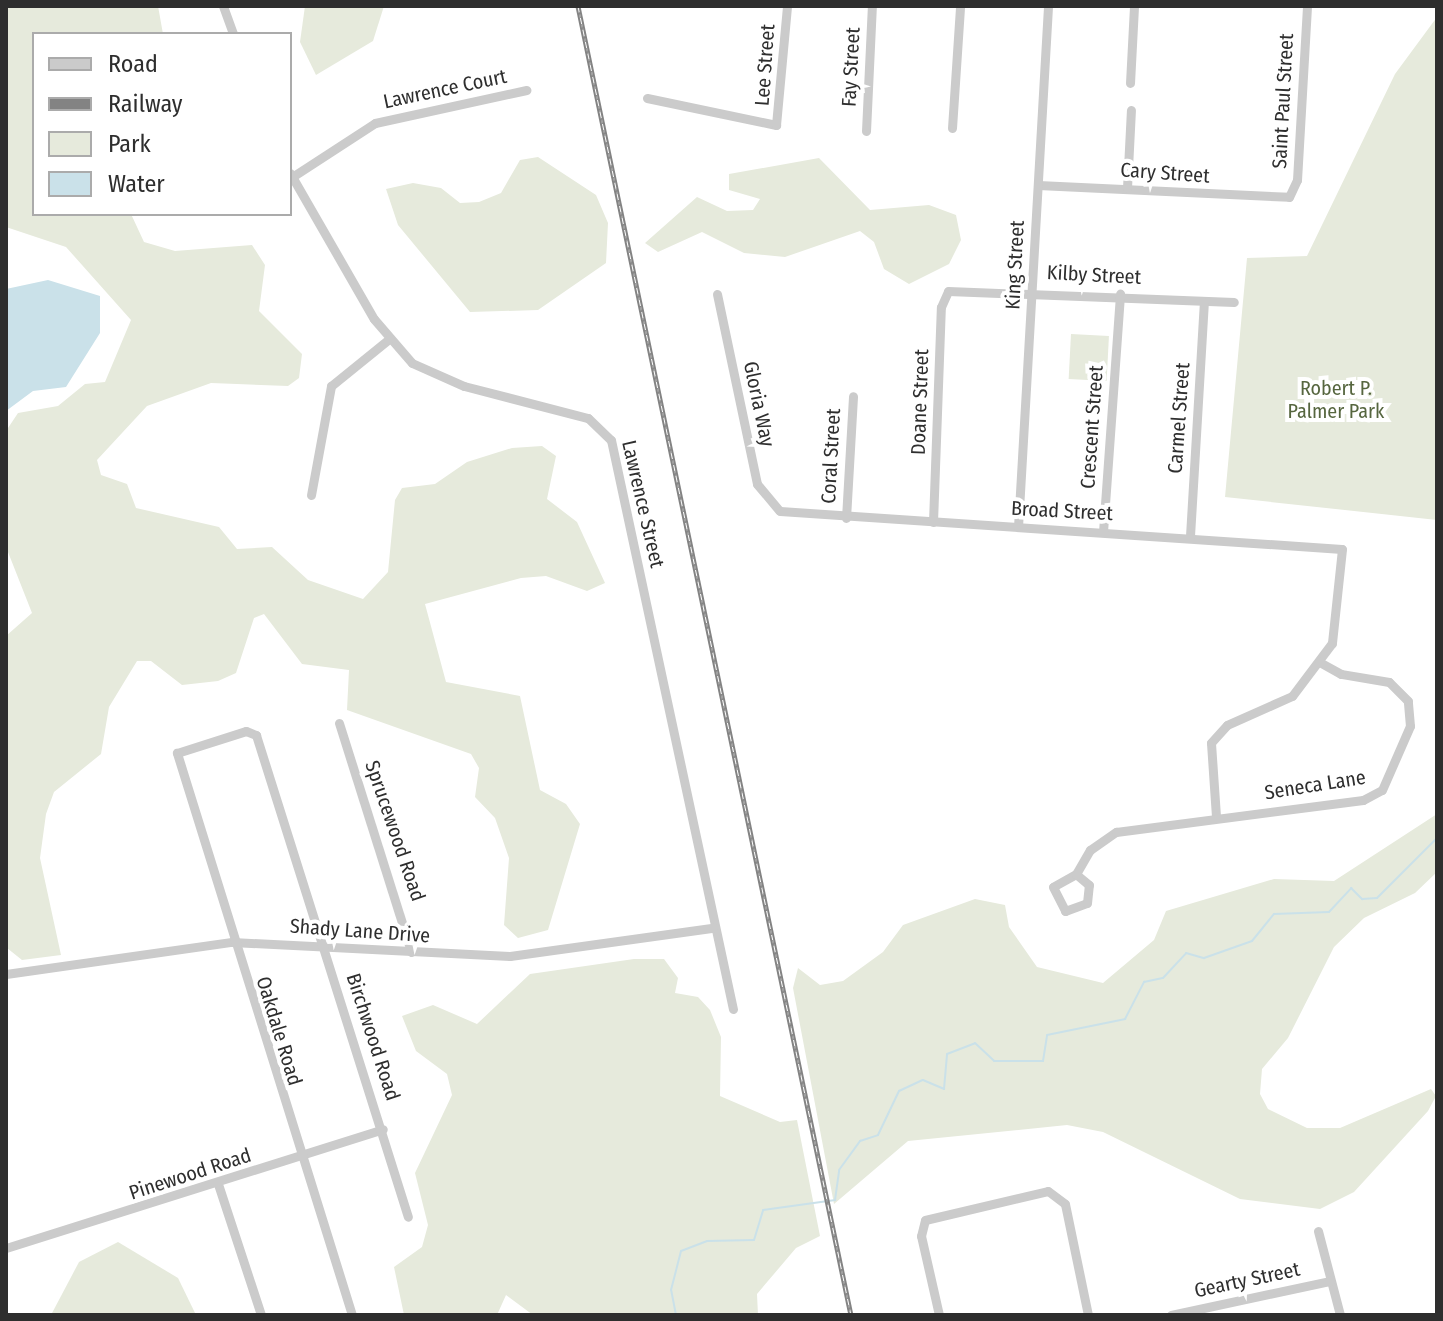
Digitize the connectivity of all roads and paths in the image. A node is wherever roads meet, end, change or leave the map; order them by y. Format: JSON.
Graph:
{"nodes":[{"id":1,"x":223,"y":6,"type":"edge"},
{"id":2,"x":787,"y":6,"type":"edge"},
{"id":3,"x":872,"y":6,"type":"edge"},
{"id":4,"x":960,"y":6,"type":"edge"},
{"id":5,"x":1048,"y":6,"type":"edge"},
{"id":6,"x":1134,"y":6,"type":"edge"},
{"id":7,"x":1307,"y":6,"type":"edge"},
{"id":8,"x":232,"y":32,"type":"edge"},
{"id":9,"x":1130,"y":83,"type":"dead end"},
{"id":10,"x":526,"y":90,"type":"dead end"},
{"id":11,"x":647,"y":98,"type":"dead end"},
{"id":12,"x":1131,"y":110,"type":"dead end"},
{"id":13,"x":952,"y":128,"type":"dead end"},
{"id":14,"x":866,"y":131,"type":"dead end"},
{"id":15,"x":292,"y":174,"type":"edge"},
{"id":16,"x":292,"y":177,"type":"edge"},
{"id":17,"x":1038,"y":185,"type":"junction"},
{"id":18,"x":1127,"y":188,"type":"junction"},
{"id":19,"x":1289,"y":197,"type":"joint"},
{"id":20,"x":953,"y":288,"type":"joint"},
{"id":21,"x":1031,"y":289,"type":"junction"},
{"id":22,"x":717,"y":294,"type":"dead end"},
{"id":23,"x":1120,"y":294,"type":"junction"},
{"id":24,"x":1204,"y":302,"type":"junction"},
{"id":25,"x":1234,"y":302,"type":"dead end"},
{"id":26,"x":389,"y":339,"type":"junction"},
{"id":27,"x":853,"y":396,"type":"dead end"},
{"id":28,"x":311,"y":495,"type":"dead end"},
{"id":29,"x":780,"y":511,"type":"joint"},
{"id":30,"x":846,"y":518,"type":"junction"},
{"id":31,"x":933,"y":522,"type":"junction"},
{"id":32,"x":1018,"y":527,"type":"junction"},
{"id":33,"x":1103,"y":532,"type":"junction"},
{"id":34,"x":1190,"y":536,"type":"junction"},
{"id":35,"x":1319,"y":662,"type":"junction"},
{"id":36,"x":339,"y":723,"type":"dead end"},
{"id":37,"x":174,"y":757,"type":"joint"},
{"id":38,"x":1216,"y":817,"type":"junction"},
{"id":39,"x":1076,"y":874,"type":"junction"},
{"id":40,"x":713,"y":928,"type":"junction"},
{"id":41,"x":232,"y":942,"type":"junction"},
{"id":42,"x":325,"y":947,"type":"junction"},
{"id":43,"x":411,"y":952,"type":"junction"},
{"id":44,"x":6,"y":974,"type":"edge"},
{"id":45,"x":733,"y":1009,"type":"dead end"},
{"id":46,"x":383,"y":1129,"type":"junction"},
{"id":47,"x":300,"y":1158,"type":"junction"},
{"id":48,"x":218,"y":1184,"type":"junction"},
{"id":49,"x":408,"y":1217,"type":"dead end"},
{"id":50,"x":1318,"y":1231,"type":"dead end"},
{"id":51,"x":6,"y":1248,"type":"edge"},
{"id":52,"x":1330,"y":1281,"type":"junction"},
{"id":53,"x":261,"y":1315,"type":"edge"},
{"id":54,"x":352,"y":1315,"type":"edge"},
{"id":55,"x":939,"y":1315,"type":"edge"},
{"id":56,"x":1088,"y":1315,"type":"edge"},
{"id":57,"x":1171,"y":1315,"type":"edge"},
{"id":58,"x":1340,"y":1315,"type":"edge"}],
"edges":[{"from":1,"to":8,"type":"street"},
{"from":2,"to":11,"type":"street","name":"Lee Street"},
{"from":3,"to":14,"type":"street","name":"Fay Street"},
{"from":4,"to":13,"type":"street"},
{"from":5,"to":17,"type":"street","name":"King Street"},
{"from":6,"to":9,"type":"street"},
{"from":7,"to":19,"type":"street","name":"Saint Paul Street"},
{"from":10,"to":15,"type":"street","name":"Lawrence Court"},
{"from":12,"to":18,"type":"street"},
{"from":16,"to":26,"type":"street","name":"Lawrence Street"},
{"from":17,"to":18,"type":"street","name":"Cary Street"},
{"from":17,"to":21,"type":"street","name":"King Street"},
{"from":18,"to":19,"type":"street","name":"Cary Street"},
{"from":20,"to":21,"type":"street","name":"Kilby Street"},
{"from":20,"to":31,"type":"street","name":"Doane Street"},
{"from":21,"to":23,"type":"street","name":"Kilby Street"},
{"from":21,"to":32,"type":"street","name":"King Street"},
{"from":22,"to":29,"type":"street","name":"Gloria Way"},
{"from":23,"to":24,"type":"street","name":"Kilby Street"},
{"from":23,"to":33,"type":"street","name":"Crescent Street"},
{"from":24,"to":25,"type":"street","name":"Kilby Street"},
{"from":24,"to":34,"type":"street","name":"Carmel Street"},
{"from":26,"to":28,"type":"street"},
{"from":26,"to":40,"type":"street","name":"Lawrence Street"},
{"from":27,"to":30,"type":"street","name":"Coral Street"},
{"from":29,"to":30,"type":"street","name":"Broad Street"},
{"from":30,"to":31,"type":"street","name":"Broad Street"},
{"from":31,"to":32,"type":"street","name":"Broad Street"},
{"from":32,"to":33,"type":"street","name":"Broad Street"},
{"from":33,"to":34,"type":"street","name":"Broad Street"},
{"from":34,"to":35,"type":"street","name":"Broad Street"},
{"from":35,"to":38,"type":"street"},
{"from":35,"to":38,"type":"street","name":"Seneca Lane"},
{"from":36,"to":43,"type":"street","name":"Sprucewood Road"},
{"from":37,"to":41,"type":"street","name":"Oakdale Road"},
{"from":37,"to":42,"type":"street","name":"Birchwood Road"},
{"from":38,"to":39,"type":"street","name":"Seneca Lane"},
{"from":39,"to":39,"type":"street","name":"Seneca Lane"},
{"from":40,"to":43,"type":"street","name":"Shady Lane Drive"},
{"from":40,"to":45,"type":"street","name":"Lawrence Street"},
{"from":41,"to":42,"type":"street","name":"Shady Lane Drive"},
{"from":41,"to":44,"type":"street","name":"Shady Lane Drive"},
{"from":41,"to":47,"type":"street","name":"Oakdale Road"},
{"from":42,"to":43,"type":"street","name":"Shady Lane Drive"},
{"from":42,"to":46,"type":"street","name":"Birchwood Road"},
{"from":46,"to":47,"type":"street","name":"Pinewood Road"},
{"from":46,"to":49,"type":"street","name":"Birchwood Road"},
{"from":47,"to":48,"type":"street","name":"Pinewood Road"},
{"from":47,"to":54,"type":"street","name":"Oakdale Road"},
{"from":48,"to":51,"type":"street","name":"Pinewood Road"},
{"from":48,"to":53,"type":"street"},
{"from":50,"to":52,"type":"street"},
{"from":52,"to":57,"type":"street","name":"Gearty Street"},
{"from":52,"to":58,"type":"street"},
{"from":55,"to":56,"type":"street"}]}
